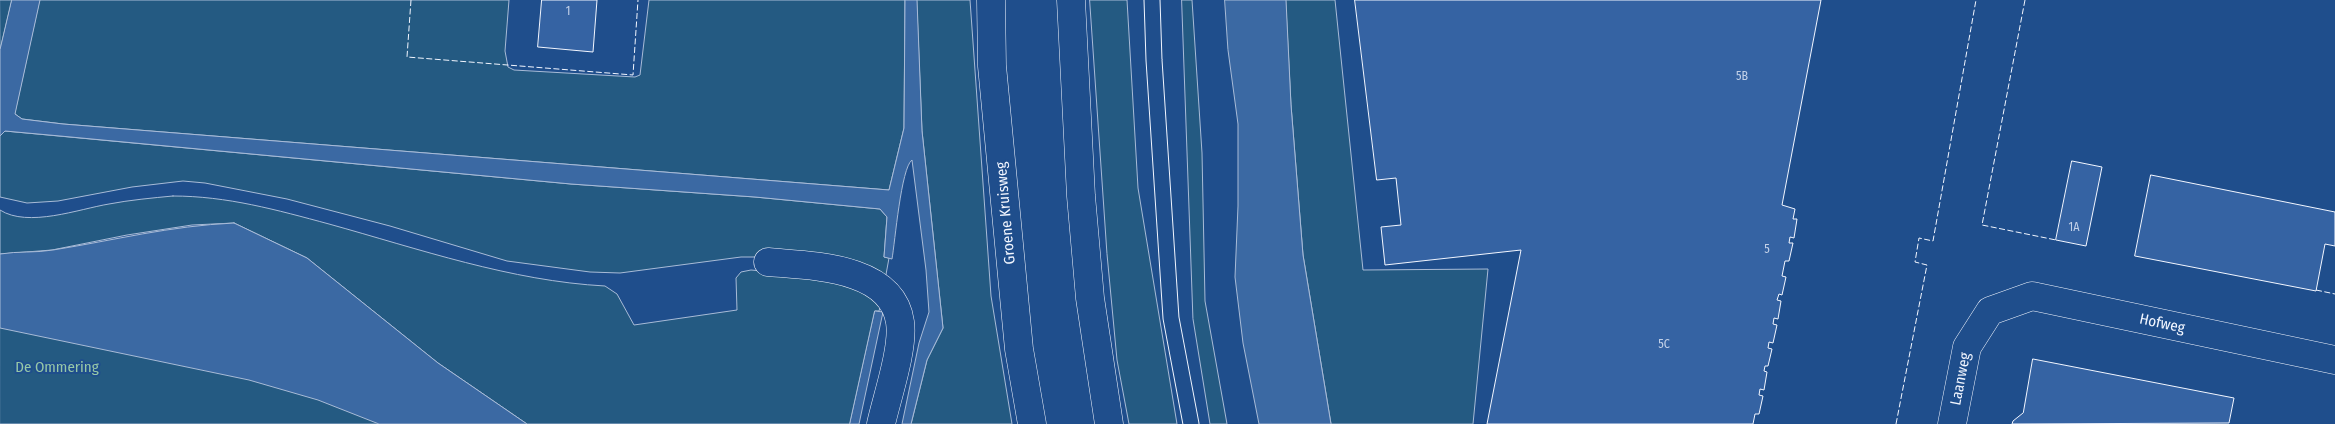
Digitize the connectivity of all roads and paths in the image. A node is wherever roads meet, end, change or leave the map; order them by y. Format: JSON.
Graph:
{"nodes":[{"id":1,"x":991,"y":0,"type":"edge"},
{"id":2,"x":1071,"y":0,"type":"edge"},
{"id":3,"x":1152,"y":0,"type":"edge"},
{"id":4,"x":768,"y":262,"type":"dead end"},
{"id":5,"x":1990,"y":311,"type":"joint"},
{"id":6,"x":2335,"y":360,"type":"edge"},
{"id":7,"x":881,"y":424,"type":"edge"},
{"id":8,"x":1032,"y":424,"type":"edge"},
{"id":9,"x":1109,"y":424,"type":"edge"},
{"id":10,"x":1192,"y":424,"type":"edge"},
{"id":11,"x":1952,"y":424,"type":"edge"}],
"edges":[{"from":1,"to":8,"type":"main road","name":"Groene Kruisweg"},
{"from":2,"to":9,"type":"main road"},
{"from":3,"to":10,"type":"lane"},
{"from":4,"to":7,"type":"main road"},
{"from":5,"to":6,"type":"main road","name":"Hofweg"},
{"from":5,"to":11,"type":"main road","name":"Laanweg"}]}
